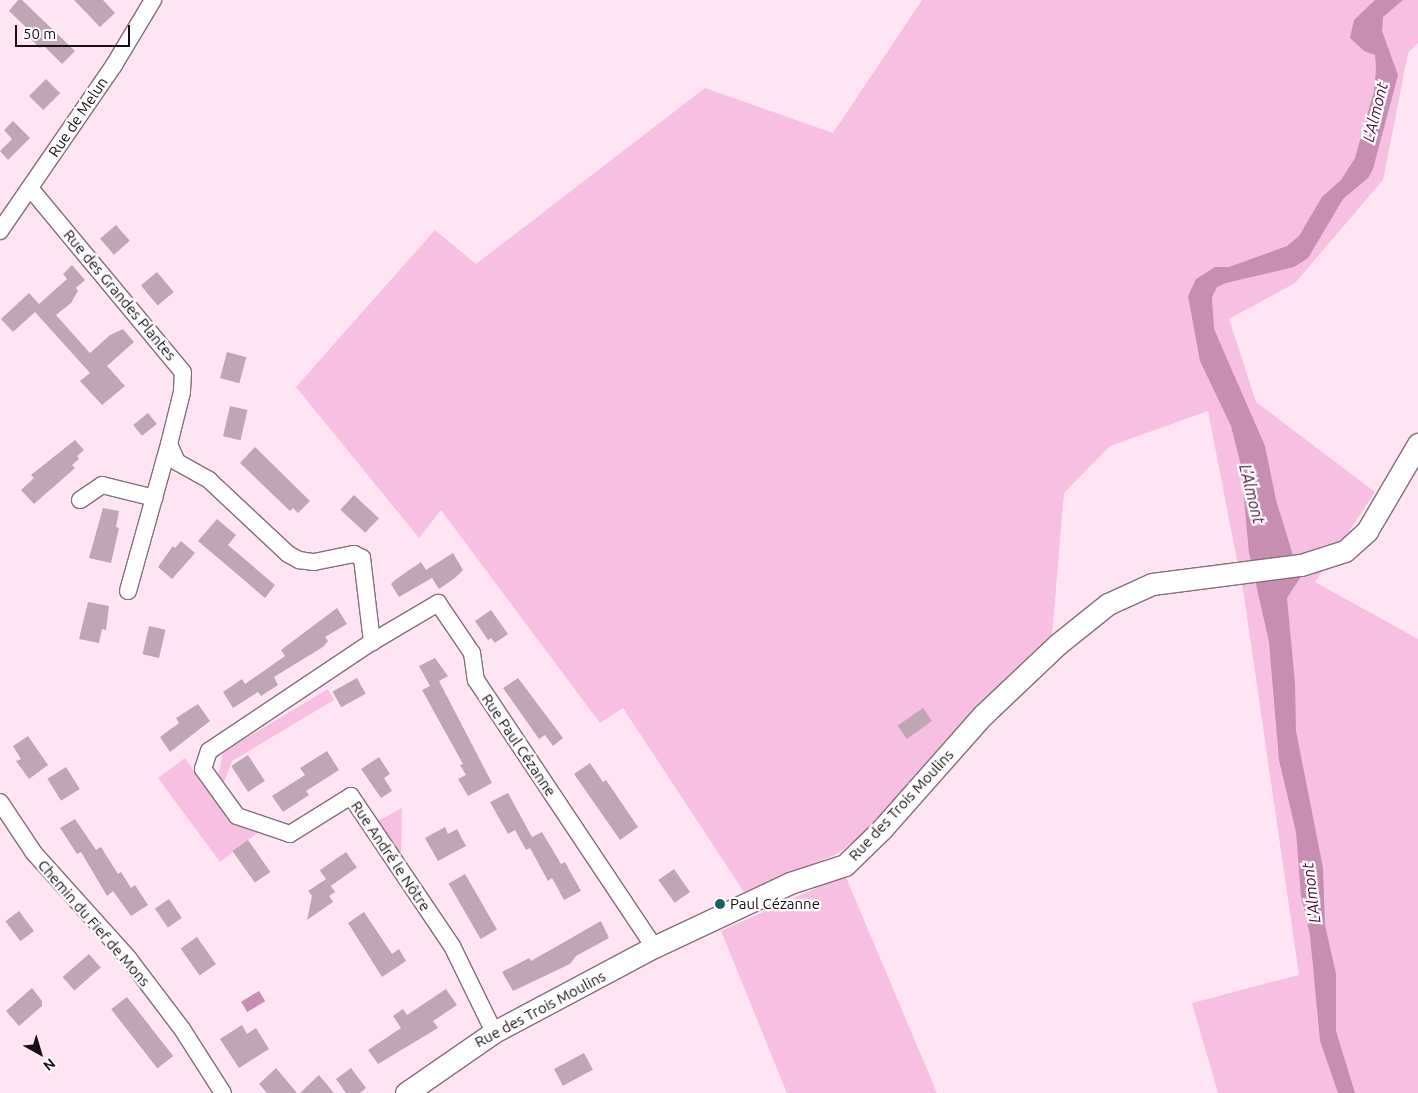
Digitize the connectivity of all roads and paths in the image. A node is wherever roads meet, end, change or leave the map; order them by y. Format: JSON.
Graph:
{"nodes":[{"id":1,"x":153,"y":0,"type":"edge"},
{"id":2,"x":30,"y":188,"type":"junction"},
{"id":3,"x":0,"y":231,"type":"edge"},
{"id":4,"x":169,"y":444,"type":"junction"},
{"id":5,"x":1418,"y":444,"type":"edge"},
{"id":6,"x":154,"y":498,"type":"junction"},
{"id":7,"x":80,"y":500,"type":"dead end"},
{"id":8,"x":128,"y":591,"type":"dead end"},
{"id":9,"x":372,"y":642,"type":"junction"},
{"id":10,"x":0,"y":802,"type":"edge"},
{"id":11,"x":654,"y":947,"type":"junction"},
{"id":12,"x":494,"y":1032,"type":"junction"},
{"id":13,"x":223,"y":1093,"type":"edge"},
{"id":14,"x":406,"y":1093,"type":"edge"}],
"edges":[{"from":1,"to":2,"type":"street","name":"Rue de Melun"},
{"from":2,"to":3,"type":"street","name":"Rue de Melun"},
{"from":2,"to":4,"type":"street","name":"Rue des Grandes Plantes"},
{"from":4,"to":6,"type":"street"},
{"from":4,"to":9,"type":"street"},
{"from":5,"to":11,"type":"street","name":"Rue des Trois Moulins"},
{"from":6,"to":7,"type":"street"},
{"from":6,"to":8,"type":"street"},
{"from":9,"to":11,"type":"street","name":"Rue Paul Cézanne"},
{"from":9,"to":12,"type":"street","name":"Rue André le Nôtre"},
{"from":10,"to":13,"type":"street","name":"Chemin du Fief de Mons"},
{"from":11,"to":12,"type":"street","name":"Rue des Trois Moulins"},
{"from":12,"to":14,"type":"street","name":"Rue des Trois Moulins"}]}
